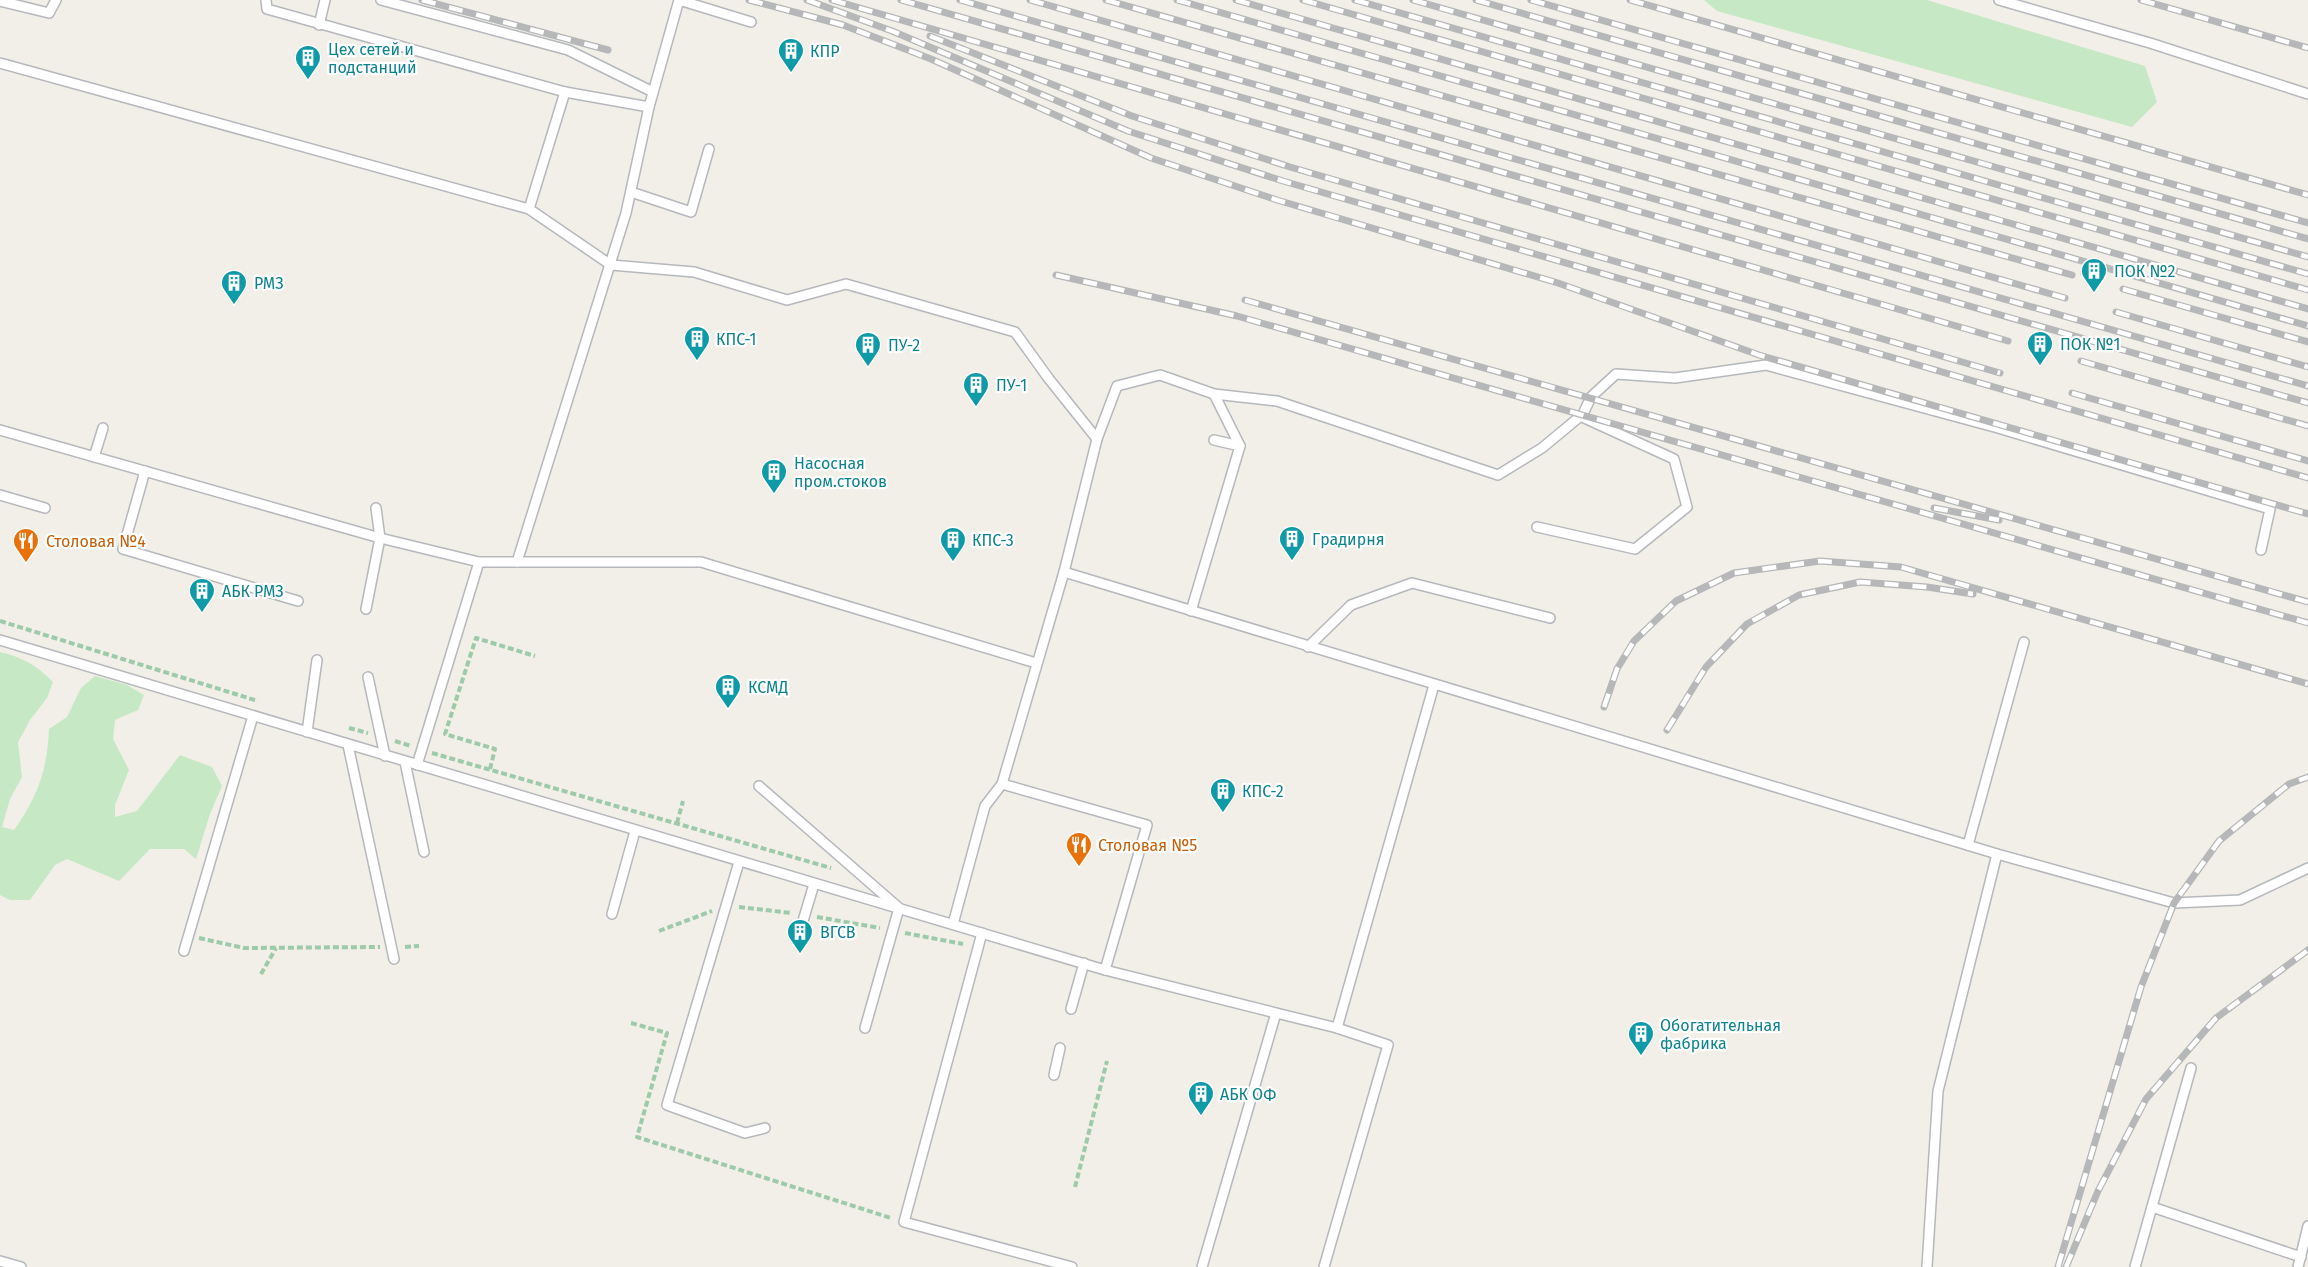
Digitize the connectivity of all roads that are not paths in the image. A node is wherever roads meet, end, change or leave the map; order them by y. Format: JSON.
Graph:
{"nodes":[{"id":1,"x":56,"y":0,"type":"edge"},
{"id":2,"x":266,"y":0,"type":"edge"},
{"id":3,"x":325,"y":0,"type":"edge"},
{"id":4,"x":381,"y":0,"type":"edge"},
{"id":5,"x":1999,"y":0,"type":"edge"},
{"id":6,"x":0,"y":1,"type":"edge"},
{"id":7,"x":751,"y":22,"type":"dead end"},
{"id":8,"x":319,"y":25,"type":"junction"},
{"id":9,"x":0,"y":63,"type":"edge"},
{"id":10,"x":565,"y":92,"type":"junction"},
{"id":11,"x":653,"y":92,"type":"junction"},
{"id":12,"x":2308,"y":94,"type":"edge"},
{"id":13,"x":649,"y":106,"type":"junction"},
{"id":14,"x":709,"y":148,"type":"dead end"},
{"id":15,"x":631,"y":192,"type":"junction"},
{"id":16,"x":529,"y":208,"type":"junction"},
{"id":17,"x":610,"y":265,"type":"junction"},
{"id":18,"x":1214,"y":394,"type":"junction"},
{"id":19,"x":1580,"y":416,"type":"junction"},
{"id":20,"x":103,"y":428,"type":"dead end"},
{"id":21,"x":0,"y":431,"type":"edge"},
{"id":22,"x":1097,"y":439,"type":"junction"},
{"id":23,"x":1214,"y":440,"type":"dead end"},
{"id":24,"x":1240,"y":446,"type":"junction"},
{"id":25,"x":94,"y":457,"type":"junction"},
{"id":26,"x":145,"y":471,"type":"junction"},
{"id":27,"x":0,"y":495,"type":"edge"},
{"id":28,"x":45,"y":508,"type":"dead end"},
{"id":29,"x":376,"y":508,"type":"dead end"},
{"id":30,"x":1537,"y":527,"type":"dead end"},
{"id":31,"x":380,"y":538,"type":"junction"},
{"id":32,"x":2261,"y":550,"type":"dead end"},
{"id":33,"x":479,"y":562,"type":"junction"},
{"id":34,"x":517,"y":562,"type":"junction"},
{"id":35,"x":1064,"y":572,"type":"junction"},
{"id":36,"x":298,"y":602,"type":"dead end"},
{"id":37,"x":366,"y":609,"type":"dead end"},
{"id":38,"x":1191,"y":611,"type":"junction"},
{"id":39,"x":1550,"y":618,"type":"dead end"},
{"id":40,"x":0,"y":640,"type":"edge"},
{"id":41,"x":2024,"y":642,"type":"dead end"},
{"id":42,"x":1308,"y":646,"type":"junction"},
{"id":43,"x":317,"y":660,"type":"dead end"},
{"id":44,"x":1036,"y":663,"type":"junction"},
{"id":45,"x":368,"y":676,"type":"dead end"},
{"id":46,"x":1434,"y":685,"type":"junction"},
{"id":47,"x":253,"y":716,"type":"junction"},
{"id":48,"x":307,"y":732,"type":"junction"},
{"id":49,"x":348,"y":745,"type":"junction"},
{"id":50,"x":384,"y":756,"type":"junction"},
{"id":51,"x":405,"y":762,"type":"junction"},
{"id":52,"x":417,"y":765,"type":"junction"},
{"id":53,"x":1002,"y":784,"type":"junction"},
{"id":54,"x":759,"y":786,"type":"dead end"},
{"id":55,"x":635,"y":831,"type":"junction"},
{"id":56,"x":1968,"y":845,"type":"junction"},
{"id":57,"x":424,"y":852,"type":"dead end"},
{"id":58,"x":1997,"y":854,"type":"junction"},
{"id":59,"x":739,"y":862,"type":"junction"},
{"id":60,"x":2308,"y":868,"type":"edge"},
{"id":61,"x":814,"y":884,"type":"junction"},
{"id":62,"x":899,"y":908,"type":"junction"},
{"id":63,"x":612,"y":914,"type":"dead end"},
{"id":64,"x":953,"y":924,"type":"junction"},
{"id":65,"x":801,"y":931,"type":"dead end"},
{"id":66,"x":982,"y":933,"type":"junction"},
{"id":67,"x":184,"y":951,"type":"dead end"},
{"id":68,"x":394,"y":959,"type":"dead end"},
{"id":69,"x":1084,"y":963,"type":"junction"},
{"id":70,"x":1105,"y":970,"type":"junction"},
{"id":71,"x":1071,"y":1009,"type":"dead end"},
{"id":72,"x":1276,"y":1013,"type":"junction"},
{"id":73,"x":866,"y":1028,"type":"dead end"},
{"id":74,"x":1337,"y":1028,"type":"junction"},
{"id":75,"x":1060,"y":1048,"type":"dead end"},
{"id":76,"x":2191,"y":1068,"type":"dead end"},
{"id":77,"x":1054,"y":1074,"type":"dead end"},
{"id":78,"x":765,"y":1128,"type":"dead end"},
{"id":79,"x":2152,"y":1207,"type":"junction"},
{"id":80,"x":2308,"y":1226,"type":"edge"},
{"id":81,"x":2301,"y":1257,"type":"junction"},
{"id":82,"x":0,"y":1261,"type":"edge"},
{"id":83,"x":21,"y":1267,"type":"edge"},
{"id":84,"x":1072,"y":1267,"type":"edge"},
{"id":85,"x":1202,"y":1267,"type":"edge"},
{"id":86,"x":1324,"y":1267,"type":"edge"},
{"id":87,"x":1927,"y":1267,"type":"edge"},
{"id":88,"x":2135,"y":1267,"type":"edge"},
{"id":89,"x":2298,"y":1267,"type":"edge"}],
"edges":[{"from":1,"to":6,"type":"lane"},
{"from":2,"to":8,"type":"lane"},
{"from":3,"to":8,"type":"lane"},
{"from":4,"to":11,"type":"lane"},
{"from":5,"to":12,"type":"lane"},
{"from":7,"to":11,"type":"lane"},
{"from":8,"to":10,"type":"lane"},
{"from":9,"to":16,"type":"lane"},
{"from":10,"to":13,"type":"lane"},
{"from":10,"to":16,"type":"lane"},
{"from":11,"to":13,"type":"lane"},
{"from":13,"to":15,"type":"lane"},
{"from":14,"to":15,"type":"lane"},
{"from":15,"to":17,"type":"lane"},
{"from":16,"to":17,"type":"lane"},
{"from":17,"to":22,"type":"lane"},
{"from":17,"to":34,"type":"lane"},
{"from":18,"to":19,"type":"lane"},
{"from":18,"to":22,"type":"lane"},
{"from":18,"to":24,"type":"lane"},
{"from":19,"to":30,"type":"lane"},
{"from":19,"to":32,"type":"lane"},
{"from":20,"to":25,"type":"lane"},
{"from":21,"to":25,"type":"lane"},
{"from":22,"to":35,"type":"lane"},
{"from":23,"to":24,"type":"lane"},
{"from":24,"to":38,"type":"lane"},
{"from":25,"to":26,"type":"lane"},
{"from":26,"to":31,"type":"lane"},
{"from":26,"to":36,"type":"lane"},
{"from":27,"to":28,"type":"lane"},
{"from":29,"to":31,"type":"lane"},
{"from":31,"to":33,"type":"lane"},
{"from":31,"to":37,"type":"lane"},
{"from":33,"to":34,"type":"lane"},
{"from":33,"to":52,"type":"lane"},
{"from":34,"to":44,"type":"lane"},
{"from":35,"to":38,"type":"lane"},
{"from":35,"to":44,"type":"lane"},
{"from":38,"to":42,"type":"lane"},
{"from":39,"to":42,"type":"lane"},
{"from":40,"to":47,"type":"lane"},
{"from":41,"to":56,"type":"lane"},
{"from":42,"to":46,"type":"lane"},
{"from":43,"to":48,"type":"lane"},
{"from":44,"to":53,"type":"lane"},
{"from":45,"to":50,"type":"lane"},
{"from":46,"to":56,"type":"lane"},
{"from":46,"to":74,"type":"lane"},
{"from":47,"to":48,"type":"lane"},
{"from":47,"to":67,"type":"lane"},
{"from":48,"to":49,"type":"lane"},
{"from":49,"to":50,"type":"lane"},
{"from":49,"to":68,"type":"lane"},
{"from":50,"to":51,"type":"lane"},
{"from":51,"to":52,"type":"lane"},
{"from":51,"to":57,"type":"lane"},
{"from":52,"to":55,"type":"lane"},
{"from":53,"to":64,"type":"lane"},
{"from":53,"to":70,"type":"lane"},
{"from":54,"to":62,"type":"lane"},
{"from":55,"to":59,"type":"lane"},
{"from":55,"to":63,"type":"lane"},
{"from":56,"to":58,"type":"lane"},
{"from":58,"to":60,"type":"lane"},
{"from":58,"to":87,"type":"lane"},
{"from":59,"to":61,"type":"lane"},
{"from":59,"to":78,"type":"lane"},
{"from":61,"to":62,"type":"lane"},
{"from":61,"to":65,"type":"lane"},
{"from":62,"to":64,"type":"lane"},
{"from":62,"to":73,"type":"lane"},
{"from":64,"to":66,"type":"lane"},
{"from":66,"to":69,"type":"lane"},
{"from":66,"to":84,"type":"lane"},
{"from":69,"to":70,"type":"lane"},
{"from":69,"to":71,"type":"lane"},
{"from":70,"to":72,"type":"lane"},
{"from":72,"to":74,"type":"lane"},
{"from":72,"to":85,"type":"lane"},
{"from":74,"to":86,"type":"lane"},
{"from":75,"to":77,"type":"lane"},
{"from":76,"to":79,"type":"lane"},
{"from":79,"to":81,"type":"lane"},
{"from":79,"to":88,"type":"lane"},
{"from":80,"to":81,"type":"lane"},
{"from":81,"to":89,"type":"lane"},
{"from":82,"to":83,"type":"lane"}]}
